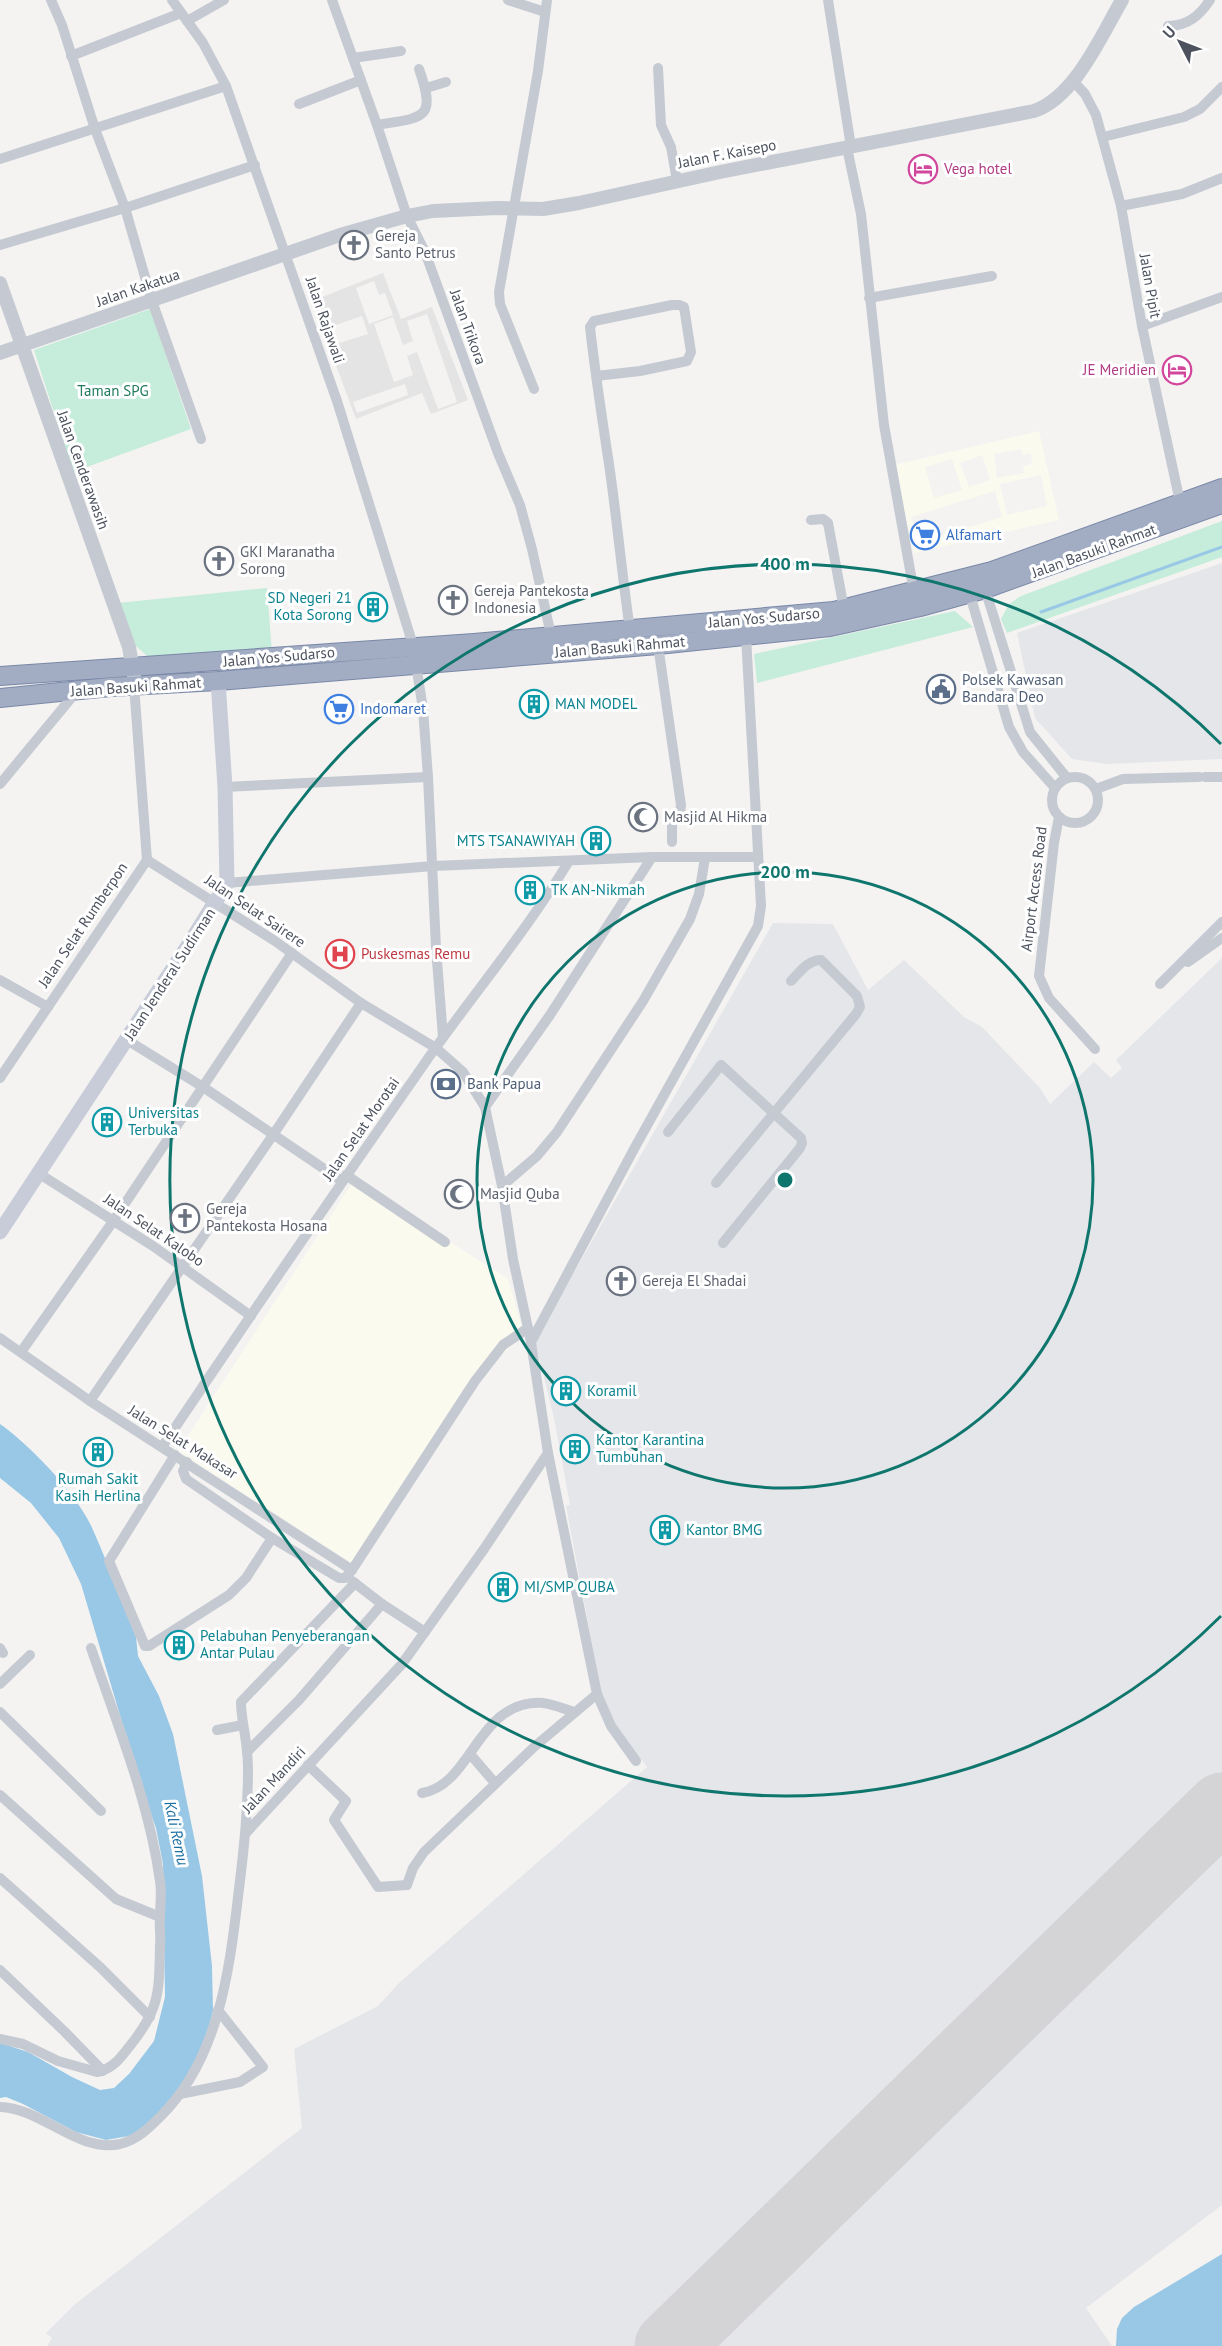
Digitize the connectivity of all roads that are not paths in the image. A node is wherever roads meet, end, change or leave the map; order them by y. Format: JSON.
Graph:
{"nodes":[{"id":1,"x":51,"y":0,"type":"edge"},
{"id":2,"x":172,"y":0,"type":"edge"},
{"id":3,"x":224,"y":0,"type":"edge"},
{"id":4,"x":332,"y":0,"type":"edge"},
{"id":5,"x":508,"y":0,"type":"edge"},
{"id":6,"x":547,"y":0,"type":"edge"},
{"id":7,"x":828,"y":0,"type":"edge"},
{"id":8,"x":1122,"y":0,"type":"edge"},
{"id":9,"x":1210,"y":0,"type":"edge"},
{"id":10,"x":545,"y":12,"type":"junction"},
{"id":11,"x":184,"y":17,"type":"junction"},
{"id":12,"x":1168,"y":26,"type":"dead end"},
{"id":13,"x":401,"y":51,"type":"dead end"},
{"id":14,"x":71,"y":56,"type":"junction"},
{"id":15,"x":353,"y":58,"type":"junction"},
{"id":16,"x":658,"y":68,"type":"dead end"},
{"id":17,"x":419,"y":69,"type":"dead end"},
{"id":18,"x":361,"y":80,"type":"junction"},
{"id":19,"x":446,"y":82,"type":"dead end"},
{"id":20,"x":1074,"y":82,"type":"junction"},
{"id":21,"x":226,"y":86,"type":"junction"},
{"id":22,"x":1222,"y":87,"type":"edge"},
{"id":23,"x":426,"y":88,"type":"junction"},
{"id":24,"x":299,"y":104,"type":"dead end"},
{"id":25,"x":377,"y":124,"type":"junction"},
{"id":26,"x":95,"y":129,"type":"junction"},
{"id":27,"x":1103,"y":137,"type":"junction"},
{"id":28,"x":849,"y":148,"type":"junction"},
{"id":29,"x":0,"y":159,"type":"edge"},
{"id":30,"x":255,"y":165,"type":"junction"},
{"id":31,"x":1222,"y":178,"type":"edge"},
{"id":32,"x":677,"y":180,"type":"junction"},
{"id":33,"x":1121,"y":206,"type":"junction"},
{"id":34,"x":125,"y":208,"type":"junction"},
{"id":35,"x":513,"y":209,"type":"junction"},
{"id":36,"x":407,"y":216,"type":"junction"},
{"id":37,"x":0,"y":245,"type":"edge"},
{"id":38,"x":286,"y":254,"type":"junction"},
{"id":39,"x":992,"y":276,"type":"dead end"},
{"id":40,"x":0,"y":283,"type":"edge"},
{"id":41,"x":1222,"y":297,"type":"edge"},
{"id":42,"x":869,"y":298,"type":"junction"},
{"id":43,"x":152,"y":301,"type":"junction"},
{"id":44,"x":1142,"y":326,"type":"junction"},
{"id":45,"x":21,"y":345,"type":"junction"},
{"id":46,"x":0,"y":353,"type":"edge"},
{"id":47,"x":596,"y":376,"type":"junction"},
{"id":48,"x":534,"y":389,"type":"dead end"},
{"id":49,"x":201,"y":440,"type":"dead end"},
{"id":50,"x":1222,"y":488,"type":"edge"},
{"id":51,"x":1180,"y":502,"type":"junction"},
{"id":52,"x":1222,"y":504,"type":"edge"},
{"id":53,"x":811,"y":520,"type":"dead end"},
{"id":54,"x":975,"y":584,"type":"junction"},
{"id":55,"x":914,"y":592,"type":"junction"},
{"id":56,"x":844,"y":609,"type":"junction"},
{"id":57,"x":630,"y":630,"type":"junction"},
{"id":58,"x":711,"y":631,"type":"junction"},
{"id":59,"x":551,"y":635,"type":"junction"},
{"id":60,"x":746,"y":636,"type":"junction"},
{"id":61,"x":413,"y":645,"type":"junction"},
{"id":62,"x":658,"y":645,"type":"junction"},
{"id":63,"x":417,"y":664,"type":"junction"},
{"id":64,"x":0,"y":676,"type":"edge"},
{"id":65,"x":134,"y":677,"type":"junction"},
{"id":66,"x":218,"y":681,"type":"junction"},
{"id":67,"x":77,"y":691,"type":"junction"},
{"id":68,"x":0,"y":698,"type":"edge"},
{"id":69,"x":428,"y":777,"type":"junction"},
{"id":70,"x":1222,"y":777,"type":"edge"},
{"id":71,"x":1067,"y":778,"type":"junction"},
{"id":72,"x":0,"y":784,"type":"edge"},
{"id":73,"x":225,"y":787,"type":"junction"},
{"id":74,"x":1055,"y":788,"type":"junction"},
{"id":75,"x":1096,"y":789,"type":"junction"},
{"id":76,"x":1059,"y":817,"type":"junction"},
{"id":77,"x":672,"y":842,"type":"dead end"},
{"id":78,"x":652,"y":857,"type":"junction"},
{"id":79,"x":758,"y":857,"type":"junction"},
{"id":80,"x":705,"y":858,"type":"junction"},
{"id":81,"x":147,"y":860,"type":"junction"},
{"id":82,"x":569,"y":861,"type":"junction"},
{"id":83,"x":433,"y":866,"type":"junction"},
{"id":84,"x":227,"y":883,"type":"junction"},
{"id":85,"x":216,"y":902,"type":"junction"},
{"id":86,"x":1222,"y":922,"type":"edge"},
{"id":87,"x":1222,"y":938,"type":"edge"},
{"id":88,"x":292,"y":953,"type":"junction"},
{"id":89,"x":1173,"y":971,"type":"junction"},
{"id":90,"x":0,"y":980,"type":"edge"},
{"id":91,"x":791,"y":981,"type":"dead end"},
{"id":92,"x":1160,"y":984,"type":"dead end"},
{"id":93,"x":361,"y":1003,"type":"junction"},
{"id":94,"x":48,"y":1007,"type":"junction"},
{"id":95,"x":443,"y":1037,"type":"junction"},
{"id":96,"x":127,"y":1040,"type":"junction"},
{"id":97,"x":436,"y":1048,"type":"junction"},
{"id":98,"x":1095,"y":1049,"type":"dead end"},
{"id":99,"x":0,"y":1078,"type":"edge"},
{"id":100,"x":203,"y":1087,"type":"junction"},
{"id":101,"x":485,"y":1107,"type":"junction"},
{"id":102,"x":773,"y":1113,"type":"junction"},
{"id":103,"x":668,"y":1132,"type":"dead end"},
{"id":104,"x":273,"y":1135,"type":"junction"},
{"id":105,"x":38,"y":1173,"type":"junction"},
{"id":106,"x":344,"y":1178,"type":"junction"},
{"id":107,"x":716,"y":1183,"type":"dead end"},
{"id":108,"x":502,"y":1186,"type":"junction"},
{"id":109,"x":114,"y":1220,"type":"junction"},
{"id":110,"x":0,"y":1232,"type":"edge"},
{"id":111,"x":445,"y":1242,"type":"dead end"},
{"id":112,"x":723,"y":1242,"type":"dead end"},
{"id":113,"x":182,"y":1266,"type":"junction"},
{"id":114,"x":251,"y":1316,"type":"junction"},
{"id":115,"x":528,"y":1328,"type":"junction"},
{"id":116,"x":0,"y":1338,"type":"edge"},
{"id":117,"x":531,"y":1342,"type":"junction"},
{"id":118,"x":21,"y":1352,"type":"junction"},
{"id":119,"x":90,"y":1401,"type":"junction"},
{"id":120,"x":162,"y":1447,"type":"junction"},
{"id":121,"x":548,"y":1453,"type":"junction"},
{"id":122,"x":175,"y":1455,"type":"junction"},
{"id":123,"x":187,"y":1462,"type":"junction"},
{"id":124,"x":272,"y":1538,"type":"junction"},
{"id":125,"x":352,"y":1577,"type":"junction"},
{"id":126,"x":382,"y":1604,"type":"junction"},
{"id":127,"x":424,"y":1632,"type":"junction"},
{"id":128,"x":91,"y":1648,"type":"dead end"},
{"id":129,"x":30,"y":1655,"type":"dead end"},
{"id":130,"x":0,"y":1684,"type":"edge"},
{"id":131,"x":597,"y":1694,"type":"junction"},
{"id":132,"x":0,"y":1712,"type":"edge"},
{"id":133,"x":574,"y":1712,"type":"junction"},
{"id":134,"x":243,"y":1725,"type":"junction"},
{"id":135,"x":217,"y":1730,"type":"dead end"},
{"id":136,"x":247,"y":1752,"type":"junction"},
{"id":137,"x":470,"y":1755,"type":"junction"},
{"id":138,"x":636,"y":1761,"type":"dead end"},
{"id":139,"x":308,"y":1765,"type":"junction"},
{"id":140,"x":495,"y":1784,"type":"junction"},
{"id":141,"x":422,"y":1793,"type":"dead end"},
{"id":142,"x":0,"y":1795,"type":"edge"},
{"id":143,"x":101,"y":1811,"type":"dead end"},
{"id":144,"x":245,"y":1834,"type":"junction"},
{"id":145,"x":0,"y":1878,"type":"edge"},
{"id":146,"x":160,"y":1917,"type":"junction"},
{"id":147,"x":0,"y":1970,"type":"edge"},
{"id":148,"x":218,"y":2010,"type":"junction"},
{"id":149,"x":150,"y":2017,"type":"junction"},
{"id":150,"x":0,"y":2039,"type":"edge"},
{"id":151,"x":103,"y":2071,"type":"junction"},
{"id":152,"x":180,"y":2094,"type":"junction"},
{"id":153,"x":0,"y":2107,"type":"edge"}],
"edges":[{"from":1,"to":14,"type":"street"},
{"from":2,"to":11,"type":"street","name":"Jalan Rajawali"},
{"from":3,"to":11,"type":"street"},
{"from":4,"to":15,"type":"street","name":"Jalan Trikora"},
{"from":5,"to":10,"type":"street"},
{"from":6,"to":10,"type":"street"},
{"from":7,"to":28,"type":"street"},
{"from":8,"to":20,"type":"street","name":"Jalan F. Kaisepo"},
{"from":9,"to":12,"type":"street"},
{"from":10,"to":35,"type":"street"},
{"from":11,"to":14,"type":"street"},
{"from":11,"to":21,"type":"street","name":"Jalan Rajawali"},
{"from":13,"to":15,"type":"street"},
{"from":14,"to":26,"type":"street"},
{"from":15,"to":18,"type":"street","name":"Jalan Trikora"},
{"from":16,"to":32,"type":"street"},
{"from":17,"to":23,"type":"street"},
{"from":18,"to":24,"type":"street"},
{"from":18,"to":25,"type":"street","name":"Jalan Trikora"},
{"from":19,"to":23,"type":"street"},
{"from":20,"to":27,"type":"street","name":"Jalan Pipit"},
{"from":20,"to":28,"type":"street","name":"Jalan F. Kaisepo"},
{"from":21,"to":26,"type":"street"},
{"from":21,"to":30,"type":"street","name":"Jalan Rajawali"},
{"from":22,"to":27,"type":"street"},
{"from":23,"to":25,"type":"street"},
{"from":25,"to":36,"type":"street","name":"Jalan Trikora"},
{"from":26,"to":29,"type":"street"},
{"from":26,"to":34,"type":"street"},
{"from":27,"to":33,"type":"street","name":"Jalan Pipit"},
{"from":28,"to":32,"type":"street","name":"Jalan F. Kaisepo"},
{"from":28,"to":42,"type":"street"},
{"from":30,"to":34,"type":"street"},
{"from":30,"to":38,"type":"street","name":"Jalan Rajawali"},
{"from":31,"to":33,"type":"street"},
{"from":32,"to":35,"type":"street","name":"Jalan F. Kaisepo"},
{"from":33,"to":44,"type":"street","name":"Jalan Pipit"},
{"from":34,"to":37,"type":"street"},
{"from":34,"to":43,"type":"street"},
{"from":35,"to":36,"type":"street","name":"Jalan F. Kaisepo"},
{"from":35,"to":48,"type":"street"},
{"from":36,"to":38,"type":"street","name":"Jalan F. Kaisepo"},
{"from":36,"to":59,"type":"street","name":"Jalan Trikora"},
{"from":38,"to":43,"type":"street","name":"Jalan Kakatua"},
{"from":38,"to":61,"type":"street","name":"Jalan Rajawali"},
{"from":39,"to":42,"type":"street"},
{"from":40,"to":45,"type":"street","name":"Jalan Cenderawasih"},
{"from":41,"to":44,"type":"street"},
{"from":42,"to":55,"type":"street"},
{"from":43,"to":45,"type":"street","name":"Jalan Kakatua"},
{"from":43,"to":49,"type":"street"},
{"from":44,"to":51,"type":"street","name":"Jalan Pipit"},
{"from":45,"to":46,"type":"street","name":"Jalan Kakatua"},
{"from":45,"to":65,"type":"street","name":"Jalan Cenderawasih"},
{"from":47,"to":47,"type":"street"},
{"from":47,"to":57,"type":"street"},
{"from":50,"to":51,"type":"highway","name":"Jalan Yos Sudarso"},
{"from":51,"to":54,"type":"highway","name":"Jalan Yos Sudarso"},
{"from":52,"to":54,"type":"highway","name":"Jalan Basuki Rahmat"},
{"from":53,"to":56,"type":"street"},
{"from":54,"to":55,"type":"highway","name":"Jalan Yos Sudarso"},
{"from":54,"to":60,"type":"highway","name":"Jalan Basuki Rahmat"},
{"from":54,"to":71,"type":"street"},
{"from":54,"to":74,"type":"street"},
{"from":55,"to":56,"type":"highway","name":"Jalan Yos Sudarso"},
{"from":56,"to":58,"type":"highway","name":"Jalan Yos Sudarso"},
{"from":57,"to":58,"type":"highway","name":"Jalan Yos Sudarso"},
{"from":57,"to":59,"type":"highway","name":"Jalan Yos Sudarso"},
{"from":58,"to":60,"type":"highway","name":"Jalan Basuki Rahmat"},
{"from":58,"to":62,"type":"highway","name":"Jalan Basuki Rahmat"},
{"from":59,"to":61,"type":"highway","name":"Jalan Yos Sudarso"},
{"from":60,"to":79,"type":"street"},
{"from":61,"to":63,"type":"street","name":"Jalan Rajawali"},
{"from":61,"to":65,"type":"highway","name":"Jalan Yos Sudarso"},
{"from":62,"to":63,"type":"highway","name":"Jalan Basuki Rahmat"},
{"from":62,"to":77,"type":"street"},
{"from":63,"to":66,"type":"highway","name":"Jalan Basuki Rahmat"},
{"from":63,"to":69,"type":"street","name":"Jalan Rajawali"},
{"from":64,"to":65,"type":"highway","name":"Jalan Yos Sudarso"},
{"from":65,"to":66,"type":"highway","name":"Jalan Basuki Rahmat"},
{"from":65,"to":67,"type":"highway","name":"Jalan Basuki Rahmat"},
{"from":65,"to":81,"type":"street","name":"Jalan Selat Rumberpon"},
{"from":66,"to":73,"type":"main road"},
{"from":67,"to":68,"type":"highway","name":"Jalan Basuki Rahmat"},
{"from":67,"to":72,"type":"street"},
{"from":69,"to":73,"type":"street"},
{"from":69,"to":83,"type":"street","name":"Jalan Rajawali"},
{"from":70,"to":75,"type":"street"},
{"from":71,"to":74,"type":"street"},
{"from":71,"to":75,"type":"street"},
{"from":73,"to":84,"type":"main road"},
{"from":74,"to":76,"type":"street"},
{"from":75,"to":76,"type":"street"},
{"from":76,"to":98,"type":"street","name":"Airport Access Road"},
{"from":78,"to":80,"type":"street"},
{"from":78,"to":82,"type":"street"},
{"from":78,"to":101,"type":"street"},
{"from":79,"to":80,"type":"street"},
{"from":79,"to":117,"type":"street"},
{"from":80,"to":108,"type":"street"},
{"from":81,"to":85,"type":"street","name":"Jalan Selat Sairere"},
{"from":81,"to":94,"type":"street","name":"Jalan Selat Rumberpon"},
{"from":82,"to":83,"type":"street"},
{"from":82,"to":95,"type":"street","name":"Jalan Selat Morotai"},
{"from":83,"to":84,"type":"street"},
{"from":83,"to":95,"type":"street","name":"Jalan Rajawali"},
{"from":84,"to":85,"type":"main road","name":"Jalan Jenderal Sudirman"},
{"from":85,"to":88,"type":"street","name":"Jalan Selat Sairere"},
{"from":85,"to":96,"type":"main road","name":"Jalan Jenderal Sudirman"},
{"from":86,"to":89,"type":"street"},
{"from":87,"to":89,"type":"street"},
{"from":88,"to":93,"type":"street","name":"Jalan Selat Sairere"},
{"from":88,"to":100,"type":"street"},
{"from":89,"to":92,"type":"street"},
{"from":90,"to":94,"type":"street"},
{"from":91,"to":102,"type":"street"},
{"from":93,"to":97,"type":"street","name":"Jalan Selat Sairere"},
{"from":93,"to":104,"type":"street"},
{"from":94,"to":99,"type":"street","name":"Jalan Selat Rumberpon"},
{"from":95,"to":97,"type":"street","name":"Jalan Selat Morotai"},
{"from":96,"to":100,"type":"street"},
{"from":96,"to":105,"type":"main road","name":"Jalan Jenderal Sudirman"},
{"from":97,"to":101,"type":"street","name":"Jalan Selat Sairere"},
{"from":97,"to":106,"type":"street","name":"Jalan Selat Morotai"},
{"from":100,"to":104,"type":"street"},
{"from":100,"to":109,"type":"street"},
{"from":101,"to":108,"type":"street"},
{"from":102,"to":103,"type":"street"},
{"from":102,"to":107,"type":"street"},
{"from":102,"to":112,"type":"street"},
{"from":104,"to":106,"type":"street"},
{"from":104,"to":113,"type":"street"},
{"from":105,"to":109,"type":"street","name":"Jalan Selat Kalobo"},
{"from":105,"to":110,"type":"main road","name":"Jalan Jenderal Sudirman"},
{"from":106,"to":111,"type":"street"},
{"from":106,"to":114,"type":"street","name":"Jalan Selat Morotai"},
{"from":108,"to":115,"type":"street"},
{"from":109,"to":113,"type":"street","name":"Jalan Selat Kalobo"},
{"from":109,"to":118,"type":"street"},
{"from":113,"to":114,"type":"street","name":"Jalan Selat Kalobo"},
{"from":113,"to":119,"type":"street"},
{"from":114,"to":120,"type":"street","name":"Jalan Selat Morotai"},
{"from":115,"to":117,"type":"street"},
{"from":115,"to":125,"type":"street"},
{"from":116,"to":118,"type":"street","name":"Jalan Selat Makasar"},
{"from":117,"to":121,"type":"street"},
{"from":118,"to":119,"type":"street","name":"Jalan Selat Makasar"},
{"from":119,"to":120,"type":"street","name":"Jalan Selat Makasar"},
{"from":120,"to":122,"type":"street","name":"Jalan Selat Makasar"},
{"from":121,"to":127,"type":"street","name":"Jalan Mandiri"},
{"from":121,"to":131,"type":"street"},
{"from":122,"to":123,"type":"street","name":"Jalan Selat Makasar"},
{"from":122,"to":124,"type":"street"},
{"from":123,"to":124,"type":"street"},
{"from":123,"to":125,"type":"street","name":"Jalan Selat Makasar"},
{"from":124,"to":125,"type":"street"},
{"from":125,"to":126,"type":"street"},
{"from":125,"to":134,"type":"street"},
{"from":126,"to":127,"type":"street"},
{"from":126,"to":136,"type":"street"},
{"from":127,"to":139,"type":"street","name":"Jalan Mandiri"},
{"from":128,"to":146,"type":"street"},
{"from":129,"to":130,"type":"street"},
{"from":131,"to":133,"type":"street"},
{"from":131,"to":138,"type":"street"},
{"from":132,"to":143,"type":"street"},
{"from":133,"to":137,"type":"street"},
{"from":133,"to":140,"type":"street"},
{"from":134,"to":135,"type":"street"},
{"from":134,"to":136,"type":"street"},
{"from":136,"to":144,"type":"street"},
{"from":137,"to":140,"type":"street"},
{"from":137,"to":141,"type":"street"},
{"from":139,"to":140,"type":"street"},
{"from":139,"to":144,"type":"street","name":"Jalan Mandiri"},
{"from":142,"to":146,"type":"street"},
{"from":144,"to":148,"type":"street","name":"Jalan Mandiri"},
{"from":145,"to":149,"type":"street"},
{"from":146,"to":149,"type":"street"},
{"from":147,"to":151,"type":"street"},
{"from":148,"to":152,"type":"street","name":"Jalan Mandiri"},
{"from":148,"to":152,"type":"street"},
{"from":149,"to":151,"type":"street"},
{"from":150,"to":151,"type":"street"},
{"from":152,"to":153,"type":"street","name":"Jalan Mandiri"}]}
